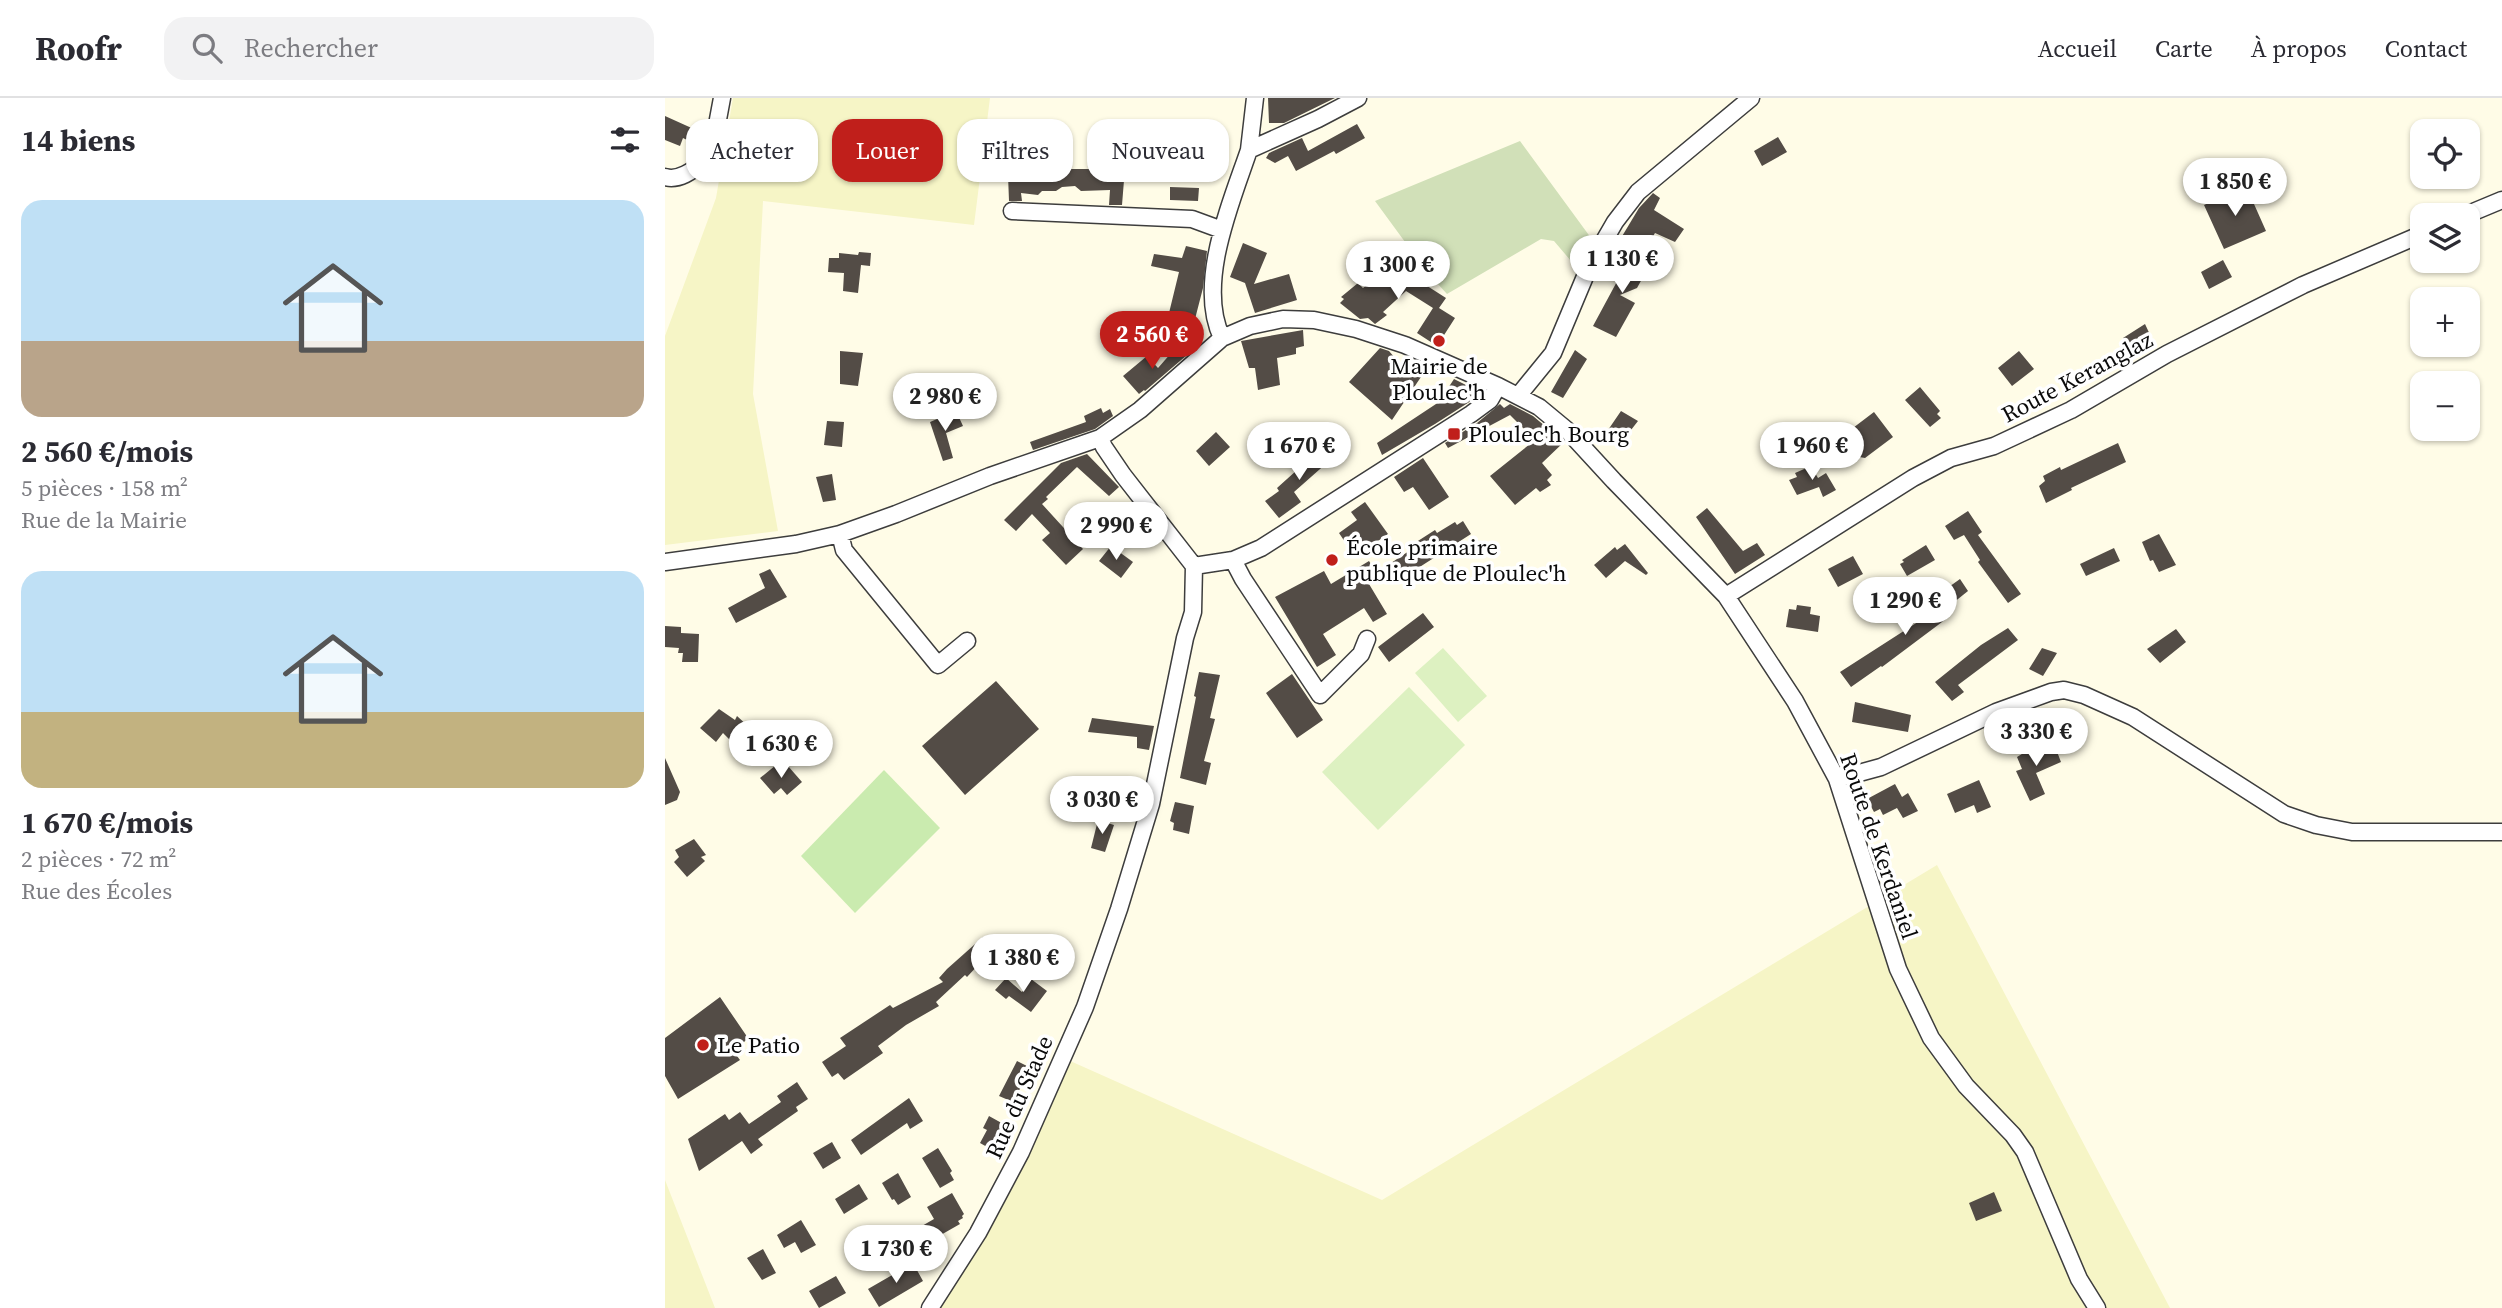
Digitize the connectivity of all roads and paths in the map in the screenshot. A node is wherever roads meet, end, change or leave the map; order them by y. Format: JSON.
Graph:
{"nodes":[{"id":1,"x":722,"y":98,"type":"edge"},
{"id":2,"x":1255,"y":98,"type":"edge"},
{"id":3,"x":1358,"y":98,"type":"edge"},
{"id":4,"x":1751,"y":98,"type":"edge"},
{"id":5,"x":1249,"y":150,"type":"junction"},
{"id":6,"x":665,"y":177,"type":"edge"},
{"id":7,"x":2502,"y":200,"type":"edge"},
{"id":8,"x":2480,"y":209,"type":"edge"},
{"id":9,"x":1012,"y":211,"type":"dead end"},
{"id":10,"x":1222,"y":230,"type":"junction"},
{"id":11,"x":2410,"y":239,"type":"edge"},
{"id":12,"x":1222,"y":338,"type":"junction"},
{"id":13,"x":1498,"y":386,"type":"junction"},
{"id":14,"x":1518,"y":396,"type":"junction"},
{"id":15,"x":1100,"y":438,"type":"junction"},
{"id":16,"x":839,"y":534,"type":"junction"},
{"id":17,"x":1233,"y":560,"type":"junction"},
{"id":18,"x":665,"y":562,"type":"edge"},
{"id":19,"x":1194,"y":566,"type":"junction"},
{"id":20,"x":1726,"y":596,"type":"junction"},
{"id":21,"x":1367,"y":639,"type":"dead end"},
{"id":22,"x":967,"y":641,"type":"dead end"},
{"id":23,"x":1837,"y":779,"type":"junction"},
{"id":24,"x":2502,"y":832,"type":"edge"},
{"id":25,"x":930,"y":1308,"type":"edge"},
{"id":26,"x":2097,"y":1308,"type":"edge"}],
"edges":[{"from":1,"to":6,"type":"street"},
{"from":2,"to":5,"type":"street"},
{"from":3,"to":5,"type":"street"},
{"from":4,"to":14,"type":"street"},
{"from":5,"to":10,"type":"street"},
{"from":7,"to":8,"type":"street"},
{"from":9,"to":10,"type":"street"},
{"from":10,"to":12,"type":"street"},
{"from":11,"to":20,"type":"street","name":"Route Keranglaz"},
{"from":12,"to":13,"type":"street","name":"Route de Kerdaniel"},
{"from":12,"to":15,"type":"street","name":"Route de Kerdaniel"},
{"from":13,"to":14,"type":"street","name":"Route de Kerdaniel"},
{"from":13,"to":17,"type":"street"},
{"from":14,"to":20,"type":"street","name":"Route de Kerdaniel"},
{"from":15,"to":16,"type":"street","name":"Route de Kerdaniel"},
{"from":15,"to":19,"type":"street"},
{"from":16,"to":18,"type":"street","name":"Route de Kerdaniel"},
{"from":16,"to":22,"type":"street"},
{"from":17,"to":19,"type":"street"},
{"from":17,"to":21,"type":"street"},
{"from":19,"to":25,"type":"street","name":"Rue du Stade"},
{"from":20,"to":23,"type":"street","name":"Route de Kerdaniel"},
{"from":23,"to":24,"type":"street"},
{"from":23,"to":26,"type":"street","name":"Route de Kerdaniel"}]}
